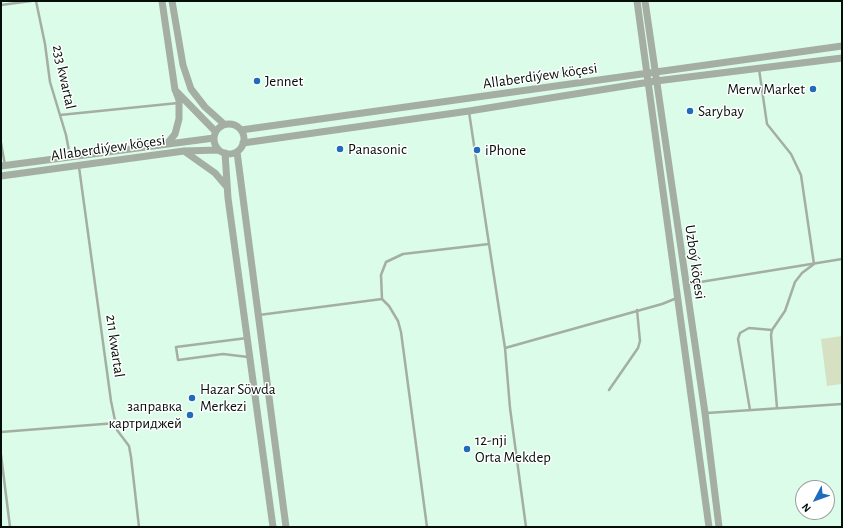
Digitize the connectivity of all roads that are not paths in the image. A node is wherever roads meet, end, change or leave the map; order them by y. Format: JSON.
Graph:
{"nodes":[{"id":1,"x":31,"y":1,"type":"edge"},
{"id":2,"x":36,"y":1,"type":"edge"},
{"id":3,"x":162,"y":1,"type":"edge"},
{"id":4,"x":172,"y":1,"type":"edge"},
{"id":5,"x":636,"y":1,"type":"edge"},
{"id":6,"x":645,"y":1,"type":"edge"},
{"id":7,"x":1,"y":5,"type":"edge"},
{"id":8,"x":842,"y":46,"type":"edge"},
{"id":9,"x":842,"y":58,"type":"edge"},
{"id":10,"x":758,"y":69,"type":"junction"},
{"id":11,"x":655,"y":72,"type":"junction"},
{"id":12,"x":646,"y":74,"type":"junction"},
{"id":13,"x":656,"y":81,"type":"junction"},
{"id":14,"x":647,"y":84,"type":"junction"},
{"id":15,"x":175,"y":90,"type":"junction"},
{"id":16,"x":179,"y":103,"type":"junction"},
{"id":17,"x":469,"y":111,"type":"junction"},
{"id":18,"x":60,"y":115,"type":"junction"},
{"id":19,"x":224,"y":124,"type":"junction"},
{"id":20,"x":241,"y":130,"type":"junction"},
{"id":21,"x":215,"y":135,"type":"junction"},
{"id":22,"x":1,"y":143,"type":"edge"},
{"id":23,"x":167,"y":144,"type":"junction"},
{"id":24,"x":243,"y":144,"type":"junction"},
{"id":25,"x":184,"y":151,"type":"junction"},
{"id":26,"x":222,"y":152,"type":"junction"},
{"id":27,"x":237,"y":152,"type":"junction"},
{"id":28,"x":70,"y":157,"type":"junction"},
{"id":29,"x":79,"y":165,"type":"junction"},
{"id":30,"x":3,"y":166,"type":"edge"},
{"id":31,"x":1,"y":176,"type":"edge"},
{"id":32,"x":228,"y":187,"type":"junction"},
{"id":33,"x":489,"y":244,"type":"junction"},
{"id":34,"x":842,"y":259,"type":"edge"},
{"id":35,"x":814,"y":264,"type":"junction"},
{"id":36,"x":685,"y":284,"type":"junction"},
{"id":37,"x":678,"y":298,"type":"junction"},
{"id":38,"x":382,"y":299,"type":"junction"},
{"id":39,"x":637,"y":310,"type":"junction"},
{"id":40,"x":258,"y":315,"type":"junction"},
{"id":41,"x":772,"y":330,"type":"junction"},
{"id":42,"x":248,"y":338,"type":"junction"},
{"id":43,"x":505,"y":348,"type":"junction"},
{"id":44,"x":250,"y":358,"type":"junction"},
{"id":45,"x":609,"y":390,"type":"dead end"},
{"id":46,"x":842,"y":404,"type":"edge"},
{"id":47,"x":777,"y":408,"type":"junction"},
{"id":48,"x":750,"y":410,"type":"junction"},
{"id":49,"x":705,"y":413,"type":"junction"},
{"id":50,"x":116,"y":424,"type":"junction"},
{"id":51,"x":1,"y":432,"type":"edge"},
{"id":52,"x":1,"y":455,"type":"edge"},
{"id":53,"x":10,"y":527,"type":"edge"},
{"id":54,"x":139,"y":527,"type":"edge"},
{"id":55,"x":274,"y":527,"type":"edge"},
{"id":56,"x":286,"y":527,"type":"edge"},
{"id":57,"x":427,"y":527,"type":"edge"},
{"id":58,"x":522,"y":527,"type":"edge"},
{"id":59,"x":526,"y":527,"type":"edge"},
{"id":60,"x":709,"y":527,"type":"edge"},
{"id":61,"x":719,"y":527,"type":"edge"}],
"edges":[{"from":1,"to":7,"type":"lane"},
{"from":2,"to":18,"type":"lane","name":"233 kwartal"},
{"from":3,"to":15,"type":"street"},
{"from":4,"to":19,"type":"street"},
{"from":5,"to":12,"type":"street","name":"Uzboý köçesi"},
{"from":6,"to":11,"type":"street","name":"Uzboý köçesi"},
{"from":8,"to":11,"type":"street","name":"Allaberdiýew köçesi"},
{"from":9,"to":10,"type":"street","name":"Allaberdiýew köçesi"},
{"from":10,"to":13,"type":"street","name":"Allaberdiýew köçesi"},
{"from":10,"to":35,"type":"lane"},
{"from":11,"to":12,"type":"street","name":"Allaberdiýew köçesi"},
{"from":11,"to":13,"type":"street","name":"Uzboý köçesi"},
{"from":12,"to":14,"type":"street","name":"Uzboý köçesi"},
{"from":12,"to":20,"type":"street","name":"Allaberdiýew köçesi"},
{"from":13,"to":14,"type":"street","name":"Allaberdiýew köçesi"},
{"from":13,"to":36,"type":"street","name":"Uzboý köçesi"},
{"from":14,"to":17,"type":"street","name":"Allaberdiýew köçesi"},
{"from":14,"to":37,"type":"street","name":"Uzboý köçesi"},
{"from":15,"to":16,"type":"street"},
{"from":15,"to":21,"type":"street"},
{"from":16,"to":18,"type":"lane"},
{"from":16,"to":23,"type":"street"},
{"from":17,"to":24,"type":"street","name":"Allaberdiýew köçesi"},
{"from":17,"to":33,"type":"lane"},
{"from":18,"to":28,"type":"lane","name":"233 kwartal"},
{"from":19,"to":20,"type":"street"},
{"from":19,"to":21,"type":"street"},
{"from":20,"to":24,"type":"street"},
{"from":21,"to":23,"type":"street","name":"Allaberdiýew köçesi"},
{"from":21,"to":26,"type":"street"},
{"from":22,"to":30,"type":"lane"},
{"from":23,"to":28,"type":"street","name":"Allaberdiýew köçesi"},
{"from":24,"to":27,"type":"street"},
{"from":25,"to":26,"type":"street","name":"Allaberdiýew köçesi"},
{"from":25,"to":29,"type":"street","name":"Allaberdiýew köçesi"},
{"from":25,"to":32,"type":"street"},
{"from":26,"to":27,"type":"street"},
{"from":26,"to":32,"type":"street"},
{"from":27,"to":40,"type":"street"},
{"from":28,"to":30,"type":"street","name":"Allaberdiýew köçesi"},
{"from":29,"to":31,"type":"street","name":"Allaberdiýew köçesi"},
{"from":29,"to":50,"type":"lane","name":"211 kwartal"},
{"from":32,"to":42,"type":"street"},
{"from":33,"to":38,"type":"lane"},
{"from":33,"to":43,"type":"lane"},
{"from":34,"to":35,"type":"lane"},
{"from":35,"to":36,"type":"lane"},
{"from":35,"to":41,"type":"lane"},
{"from":36,"to":49,"type":"street","name":"Uzboý köçesi"},
{"from":37,"to":39,"type":"lane"},
{"from":37,"to":60,"type":"street","name":"Uzboý köçesi"},
{"from":38,"to":40,"type":"lane"},
{"from":38,"to":57,"type":"lane"},
{"from":39,"to":43,"type":"lane"},
{"from":39,"to":45,"type":"lane"},
{"from":40,"to":56,"type":"street"},
{"from":41,"to":47,"type":"lane"},
{"from":41,"to":48,"type":"lane"},
{"from":42,"to":44,"type":"street"},
{"from":42,"to":44,"type":"lane"},
{"from":43,"to":59,"type":"lane"},
{"from":44,"to":55,"type":"street"},
{"from":46,"to":47,"type":"lane"},
{"from":47,"to":48,"type":"lane"},
{"from":48,"to":49,"type":"lane"},
{"from":49,"to":61,"type":"street","name":"Uzboý köçesi"},
{"from":50,"to":51,"type":"lane"},
{"from":50,"to":54,"type":"lane","name":"211 kwartal"},
{"from":52,"to":53,"type":"lane"},
{"from":58,"to":59,"type":"lane"}]}
